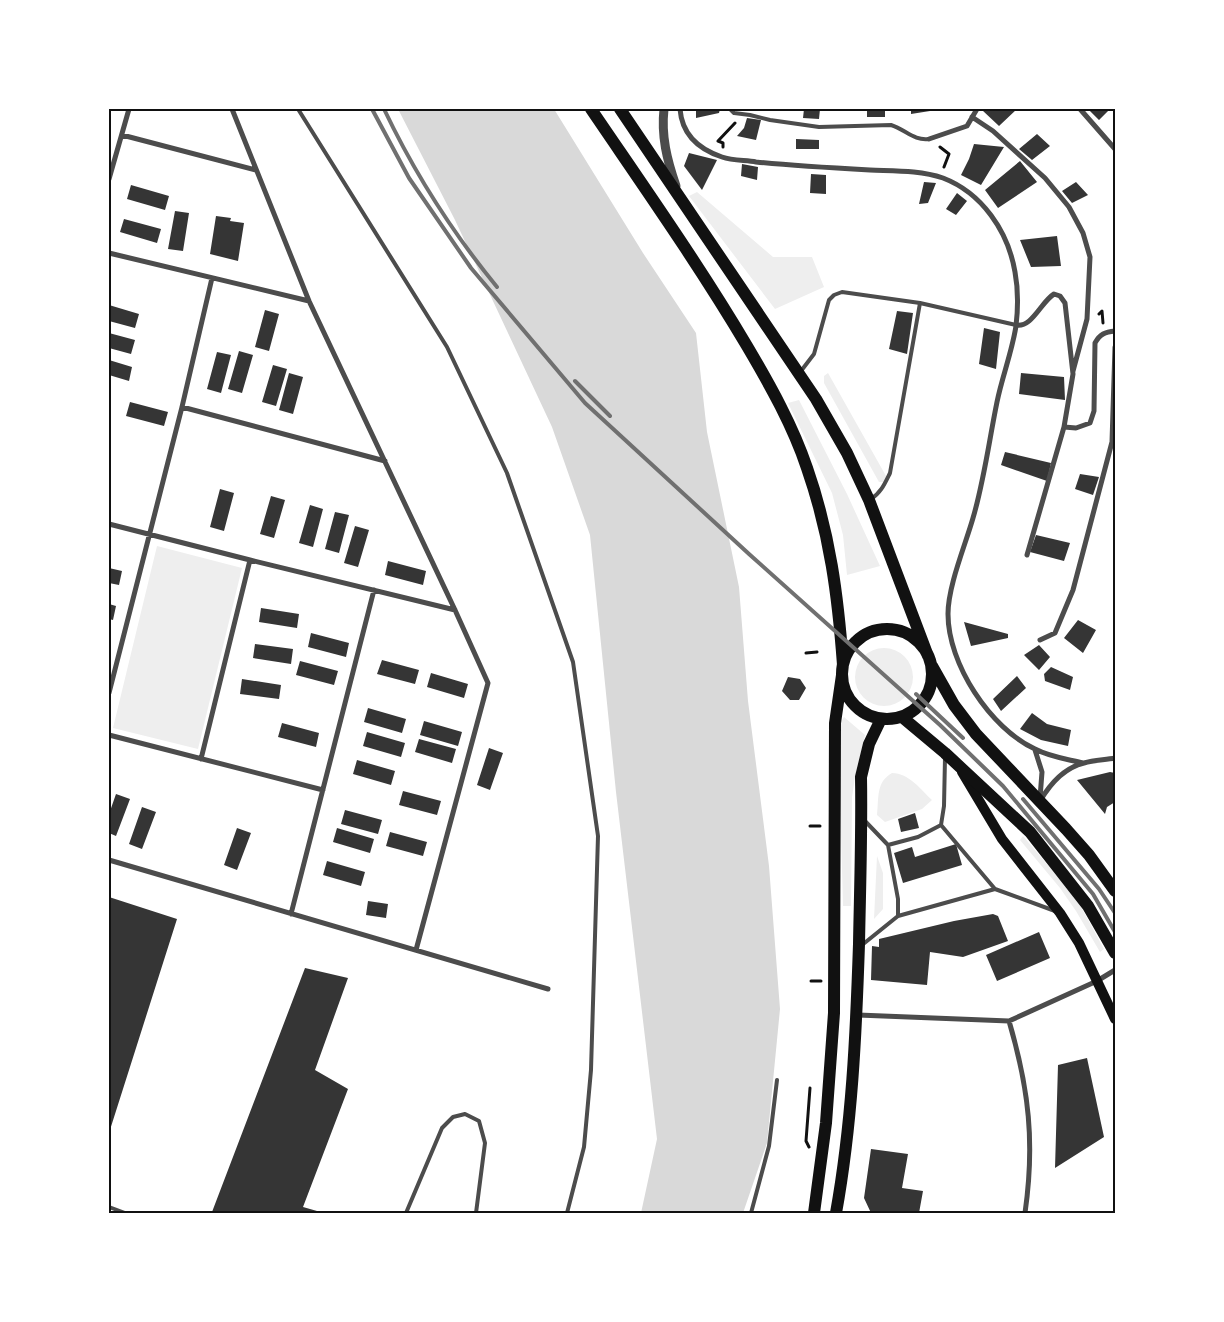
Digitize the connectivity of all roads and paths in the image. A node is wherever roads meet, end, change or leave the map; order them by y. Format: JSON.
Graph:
{"nodes":[{"id":1,"x":129,"y":109,"type":"edge"},
{"id":2,"x":232,"y":109,"type":"edge"},
{"id":3,"x":298,"y":109,"type":"edge"},
{"id":4,"x":591,"y":109,"type":"edge"},
{"id":5,"x":620,"y":109,"type":"edge"},
{"id":6,"x":664,"y":109,"type":"edge"},
{"id":7,"x":680,"y":109,"type":"edge"},
{"id":8,"x":730,"y":109,"type":"edge"},
{"id":9,"x":978,"y":109,"type":"edge"},
{"id":10,"x":1080,"y":109,"type":"edge"},
{"id":11,"x":739,"y":114,"type":"junction"},
{"id":12,"x":972,"y":117,"type":"junction"},
{"id":13,"x":122,"y":135,"type":"junction"},
{"id":14,"x":930,"y":139,"type":"junction"},
{"id":15,"x":1115,"y":149,"type":"edge"},
{"id":16,"x":723,"y":158,"type":"junction"},
{"id":17,"x":256,"y":170,"type":"junction"},
{"id":18,"x":941,"y":178,"type":"junction"},
{"id":19,"x":109,"y":179,"type":"edge"},
{"id":20,"x":684,"y":205,"type":"junction"},
{"id":21,"x":109,"y":253,"type":"edge"},
{"id":22,"x":212,"y":278,"type":"junction"},
{"id":23,"x":309,"y":301,"type":"junction"},
{"id":24,"x":920,"y":303,"type":"junction"},
{"id":25,"x":1016,"y":325,"type":"junction"},
{"id":26,"x":1115,"y":330,"type":"edge"},
{"id":27,"x":1115,"y":347,"type":"edge"},
{"id":28,"x":800,"y":372,"type":"junction"},
{"id":29,"x":1073,"y":374,"type":"junction"},
{"id":30,"x":182,"y":407,"type":"junction"},
{"id":31,"x":1064,"y":427,"type":"junction"},
{"id":32,"x":385,"y":461,"type":"junction"},
{"id":33,"x":869,"y":500,"type":"junction"},
{"id":34,"x":109,"y":524,"type":"edge"},
{"id":35,"x":149,"y":534,"type":"junction"},
{"id":36,"x":1027,"y":555,"type":"dead end"},
{"id":37,"x":250,"y":560,"type":"junction"},
{"id":38,"x":374,"y":590,"type":"junction"},
{"id":39,"x":455,"y":610,"type":"junction"},
{"id":40,"x":1040,"y":640,"type":"dead end"},
{"id":41,"x":817,"y":652,"type":"dead end"},
{"id":42,"x":806,"y":653,"type":"dead end"},
{"id":43,"x":930,"y":661,"type":"junction"},
{"id":44,"x":842,"y":670,"type":"junction"},
{"id":45,"x":109,"y":694,"type":"edge"},
{"id":46,"x":902,"y":717,"type":"junction"},
{"id":47,"x":881,"y":719,"type":"junction"},
{"id":48,"x":109,"y":735,"type":"edge"},
{"id":49,"x":1035,"y":750,"type":"junction"},
{"id":50,"x":945,"y":753,"type":"junction"},
{"id":51,"x":1115,"y":758,"type":"edge"},
{"id":52,"x":201,"y":759,"type":"junction"},
{"id":53,"x":1083,"y":763,"type":"junction"},
{"id":54,"x":958,"y":765,"type":"junction"},
{"id":55,"x":323,"y":790,"type":"junction"},
{"id":56,"x":1040,"y":801,"type":"junction"},
{"id":57,"x":862,"y":819,"type":"junction"},
{"id":58,"x":941,"y":825,"type":"junction"},
{"id":59,"x":810,"y":826,"type":"dead end"},
{"id":60,"x":821,"y":826,"type":"dead end"},
{"id":61,"x":888,"y":844,"type":"junction"},
{"id":62,"x":109,"y":860,"type":"edge"},
{"id":63,"x":995,"y":888,"type":"junction"},
{"id":64,"x":1115,"y":891,"type":"edge"},
{"id":65,"x":1060,"y":913,"type":"junction"},
{"id":66,"x":291,"y":914,"type":"junction"},
{"id":67,"x":898,"y":916,"type":"junction"},
{"id":68,"x":858,"y":948,"type":"junction"},
{"id":69,"x":416,"y":950,"type":"junction"},
{"id":70,"x":1115,"y":953,"type":"edge"},
{"id":71,"x":1115,"y":970,"type":"edge"},
{"id":72,"x":811,"y":981,"type":"dead end"},
{"id":73,"x":1097,"y":981,"type":"junction"},
{"id":74,"x":822,"y":982,"type":"dead end"},
{"id":75,"x":548,"y":989,"type":"dead end"},
{"id":76,"x":857,"y":1015,"type":"junction"},
{"id":77,"x":1115,"y":1018,"type":"edge"},
{"id":78,"x":1009,"y":1021,"type":"junction"},
{"id":79,"x":777,"y":1080,"type":"dead end"},
{"id":80,"x":810,"y":1088,"type":"dead end"},
{"id":81,"x":809,"y":1148,"type":"dead end"},
{"id":82,"x":109,"y":1207,"type":"edge"},
{"id":83,"x":125,"y":1213,"type":"edge"},
{"id":84,"x":406,"y":1213,"type":"edge"},
{"id":85,"x":476,"y":1213,"type":"edge"},
{"id":86,"x":567,"y":1213,"type":"edge"},
{"id":87,"x":751,"y":1213,"type":"edge"},
{"id":88,"x":814,"y":1213,"type":"edge"},
{"id":89,"x":836,"y":1213,"type":"edge"},
{"id":90,"x":1024,"y":1213,"type":"edge"}],
"edges":[{"from":1,"to":13,"type":"street"},
{"from":2,"to":17,"type":"street"},
{"from":3,"to":86,"type":"lane"},
{"from":4,"to":44,"type":"main road"},
{"from":5,"to":20,"type":"main road"},
{"from":6,"to":20,"type":"street"},
{"from":7,"to":16,"type":"street"},
{"from":8,"to":11,"type":"lane"},
{"from":9,"to":12,"type":"street"},
{"from":10,"to":15,"type":"street"},
{"from":11,"to":14,"type":"lane"},
{"from":11,"to":16,"type":"path"},
{"from":12,"to":14,"type":"street"},
{"from":12,"to":29,"type":"street"},
{"from":13,"to":17,"type":"street"},
{"from":13,"to":19,"type":"street"},
{"from":14,"to":18,"type":"path"},
{"from":16,"to":18,"type":"street"},
{"from":17,"to":23,"type":"street"},
{"from":18,"to":25,"type":"street"},
{"from":20,"to":28,"type":"main road"},
{"from":21,"to":22,"type":"street"},
{"from":22,"to":23,"type":"street"},
{"from":22,"to":30,"type":"street"},
{"from":23,"to":32,"type":"street"},
{"from":24,"to":25,"type":"lane"},
{"from":24,"to":28,"type":"lane"},
{"from":24,"to":33,"type":"lane"},
{"from":25,"to":29,"type":"street"},
{"from":25,"to":49,"type":"street"},
{"from":26,"to":31,"type":"street"},
{"from":27,"to":40,"type":"street"},
{"from":28,"to":33,"type":"main road"},
{"from":29,"to":31,"type":"street"},
{"from":30,"to":32,"type":"street"},
{"from":30,"to":35,"type":"street"},
{"from":31,"to":36,"type":"street"},
{"from":32,"to":39,"type":"street"},
{"from":33,"to":43,"type":"main road"},
{"from":34,"to":35,"type":"street"},
{"from":35,"to":37,"type":"street"},
{"from":35,"to":45,"type":"street"},
{"from":37,"to":38,"type":"street"},
{"from":37,"to":52,"type":"street"},
{"from":38,"to":39,"type":"street"},
{"from":38,"to":55,"type":"street"},
{"from":39,"to":69,"type":"street"},
{"from":41,"to":42,"type":"path"},
{"from":43,"to":44,"type":"main road"},
{"from":43,"to":46,"type":"main road"},
{"from":43,"to":56,"type":"main road"},
{"from":44,"to":47,"type":"main road"},
{"from":44,"to":88,"type":"main road"},
{"from":46,"to":47,"type":"main road"},
{"from":46,"to":50,"type":"main road"},
{"from":47,"to":57,"type":"main road"},
{"from":48,"to":52,"type":"street"},
{"from":49,"to":53,"type":"street"},
{"from":49,"to":56,"type":"street"},
{"from":50,"to":54,"type":"main road"},
{"from":50,"to":58,"type":"lane"},
{"from":51,"to":53,"type":"street"},
{"from":52,"to":55,"type":"street"},
{"from":53,"to":56,"type":"street"},
{"from":54,"to":65,"type":"main road"},
{"from":54,"to":70,"type":"main road"},
{"from":55,"to":66,"type":"street"},
{"from":56,"to":64,"type":"main road"},
{"from":57,"to":61,"type":"lane"},
{"from":57,"to":68,"type":"main road"},
{"from":58,"to":61,"type":"lane"},
{"from":58,"to":63,"type":"lane"},
{"from":59,"to":60,"type":"path"},
{"from":61,"to":67,"type":"lane"},
{"from":62,"to":66,"type":"street"},
{"from":63,"to":65,"type":"lane"},
{"from":63,"to":67,"type":"lane"},
{"from":65,"to":73,"type":"main road"},
{"from":66,"to":69,"type":"street"},
{"from":67,"to":68,"type":"lane"},
{"from":68,"to":76,"type":"main road"},
{"from":69,"to":75,"type":"street"},
{"from":71,"to":73,"type":"street"},
{"from":72,"to":74,"type":"path"},
{"from":73,"to":77,"type":"main road"},
{"from":73,"to":78,"type":"street"},
{"from":76,"to":78,"type":"street"},
{"from":76,"to":89,"type":"main road"},
{"from":78,"to":90,"type":"street"},
{"from":79,"to":87,"type":"lane"},
{"from":80,"to":81,"type":"path"},
{"from":82,"to":83,"type":"lane"},
{"from":84,"to":85,"type":"lane"}]}
